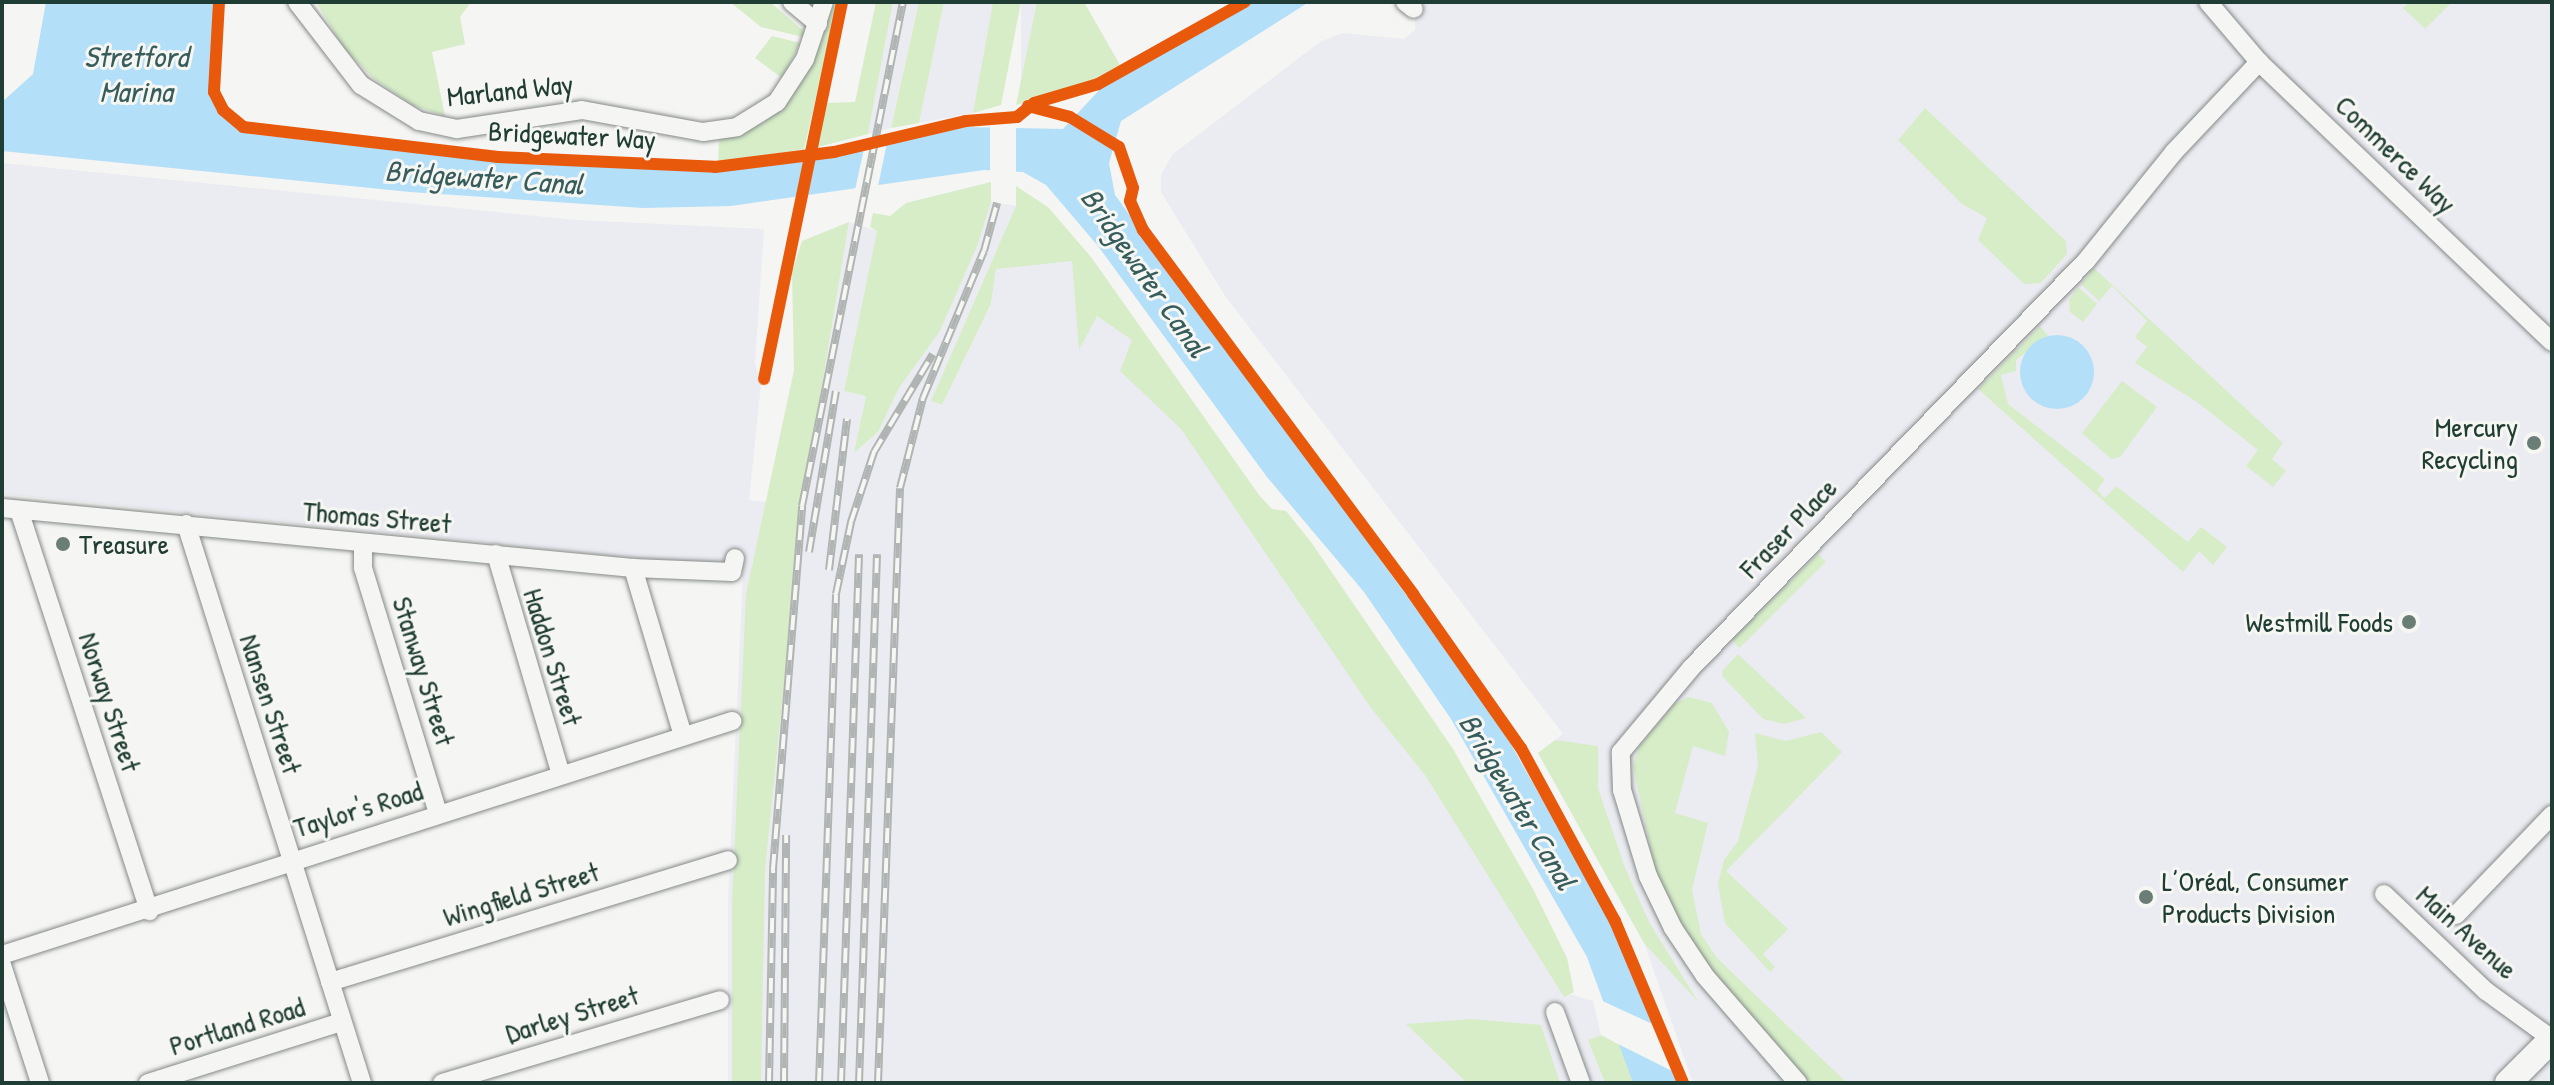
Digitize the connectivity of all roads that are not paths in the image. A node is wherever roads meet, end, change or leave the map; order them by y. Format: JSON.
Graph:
{"nodes":[{"id":1,"x":297,"y":2,"type":"edge"},
{"id":2,"x":792,"y":2,"type":"edge"},
{"id":3,"x":824,"y":2,"type":"edge"},
{"id":4,"x":2208,"y":2,"type":"edge"},
{"id":5,"x":818,"y":24,"type":"junction"},
{"id":6,"x":2259,"y":62,"type":"junction"},
{"id":7,"x":2552,"y":342,"type":"edge"},
{"id":8,"x":10,"y":509,"type":"edge"},
{"id":9,"x":186,"y":524,"type":"junction"},
{"id":10,"x":363,"y":544,"type":"junction"},
{"id":11,"x":496,"y":554,"type":"junction"},
{"id":12,"x":735,"y":558,"type":"dead end"},
{"id":13,"x":633,"y":568,"type":"junction"},
{"id":14,"x":732,"y":721,"type":"dead end"},
{"id":15,"x":683,"y":736,"type":"junction"},
{"id":16,"x":561,"y":775,"type":"junction"},
{"id":17,"x":438,"y":813,"type":"junction"},
{"id":18,"x":2552,"y":815,"type":"edge"},
{"id":19,"x":291,"y":859,"type":"junction"},
{"id":20,"x":728,"y":860,"type":"dead end"},
{"id":21,"x":2384,"y":894,"type":"dead end"},
{"id":22,"x":149,"y":911,"type":"junction"},
{"id":23,"x":2456,"y":915,"type":"dead end"},
{"id":24,"x":2,"y":955,"type":"edge"},
{"id":25,"x":2,"y":965,"type":"edge"},
{"id":26,"x":330,"y":982,"type":"junction"},
{"id":27,"x":720,"y":1000,"type":"dead end"},
{"id":28,"x":1555,"y":1012,"type":"dead end"},
{"id":29,"x":342,"y":1022,"type":"junction"},
{"id":30,"x":2552,"y":1039,"type":"edge"},
{"id":31,"x":40,"y":1083,"type":"edge"},
{"id":32,"x":148,"y":1083,"type":"edge"},
{"id":33,"x":362,"y":1083,"type":"edge"},
{"id":34,"x":442,"y":1083,"type":"edge"},
{"id":35,"x":1581,"y":1083,"type":"edge"},
{"id":36,"x":1798,"y":1083,"type":"edge"},
{"id":37,"x":2508,"y":1083,"type":"edge"}],
"edges":[{"from":1,"to":5,"type":"street","name":"Marland Way"},
{"from":2,"to":5,"type":"street"},
{"from":3,"to":5,"type":"street","name":"Marland Way"},
{"from":4,"to":6,"type":"street","name":"Commerce Way"},
{"from":6,"to":7,"type":"street","name":"Commerce Way"},
{"from":6,"to":36,"type":"street","name":"Fraser Place"},
{"from":8,"to":9,"type":"street","name":"Thomas Street"},
{"from":8,"to":22,"type":"street","name":"Norway Street"},
{"from":9,"to":10,"type":"street","name":"Thomas Street"},
{"from":9,"to":19,"type":"street","name":"Nansen Street"},
{"from":10,"to":11,"type":"street","name":"Thomas Street"},
{"from":10,"to":17,"type":"street","name":"Stanway Street"},
{"from":11,"to":13,"type":"street","name":"Thomas Street"},
{"from":11,"to":16,"type":"street","name":"Haddon Street"},
{"from":12,"to":13,"type":"street","name":"Thomas Street"},
{"from":13,"to":15,"type":"street"},
{"from":14,"to":15,"type":"street","name":"Taylor's Road"},
{"from":15,"to":16,"type":"street","name":"Taylor's Road"},
{"from":16,"to":17,"type":"street","name":"Taylor's Road"},
{"from":17,"to":19,"type":"street","name":"Taylor's Road"},
{"from":18,"to":23,"type":"street"},
{"from":19,"to":22,"type":"street","name":"Taylor's Road"},
{"from":19,"to":26,"type":"street","name":"Nansen Street"},
{"from":20,"to":26,"type":"street","name":"Wingfield Street"},
{"from":21,"to":30,"type":"street","name":"Main Avenue"},
{"from":22,"to":24,"type":"street","name":"Taylor's Road"},
{"from":25,"to":31,"type":"street"},
{"from":26,"to":29,"type":"street","name":"Nansen Street"},
{"from":27,"to":34,"type":"street","name":"Darley Street"},
{"from":28,"to":35,"type":"street"},
{"from":29,"to":32,"type":"street","name":"Portland Road"},
{"from":29,"to":33,"type":"street","name":"Nansen Street"},
{"from":30,"to":37,"type":"street"}]}
